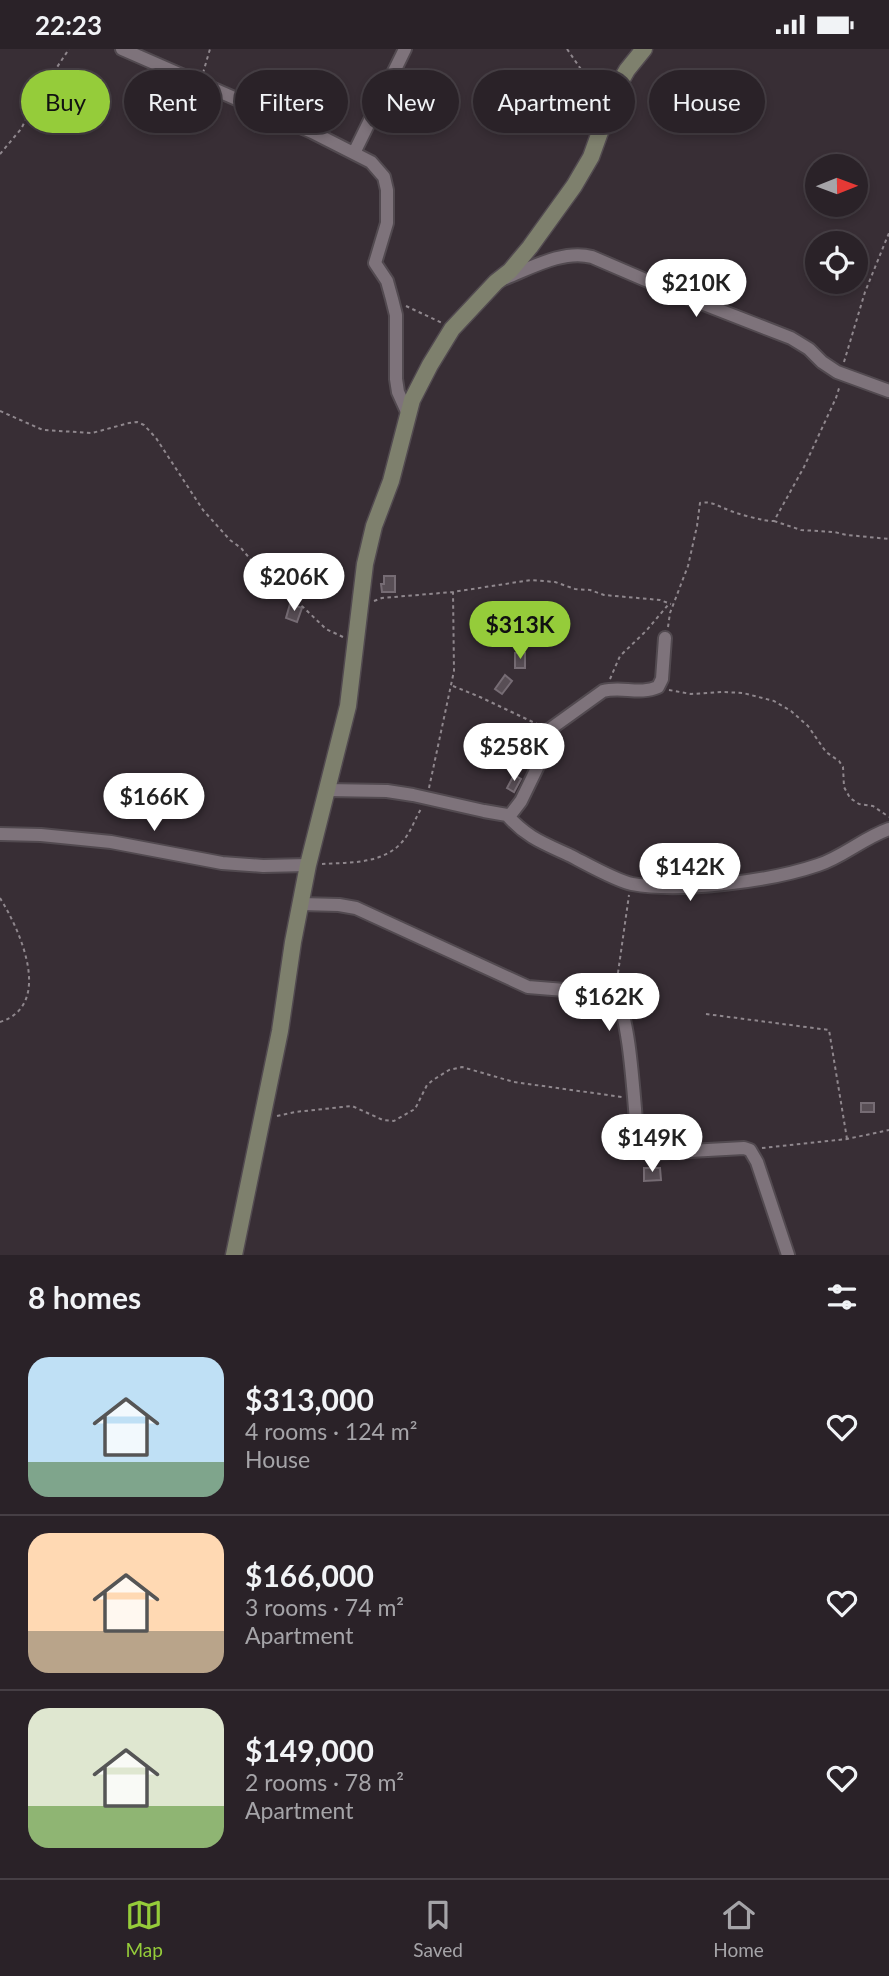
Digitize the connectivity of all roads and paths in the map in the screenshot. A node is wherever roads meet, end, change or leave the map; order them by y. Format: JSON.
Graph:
{"nodes":[{"id":1,"x":69,"y":49,"type":"edge"},
{"id":2,"x":122,"y":49,"type":"edge"},
{"id":3,"x":210,"y":49,"type":"edge"},
{"id":4,"x":405,"y":49,"type":"edge"},
{"id":5,"x":567,"y":49,"type":"edge"},
{"id":6,"x":644,"y":49,"type":"edge"},
{"id":7,"x":169,"y":70,"type":"edge"},
{"id":8,"x":204,"y":70,"type":"edge"},
{"id":9,"x":581,"y":70,"type":"edge"},
{"id":10,"x":627,"y":70,"type":"edge"},
{"id":11,"x":221,"y":93,"type":"edge"},
{"id":12,"x":599,"y":133,"type":"edge"},
{"id":13,"x":354,"y":153,"type":"junction"},
{"id":14,"x":0,"y":154,"type":"edge"},
{"id":15,"x":889,"y":233,"type":"edge"},
{"id":16,"x":496,"y":282,"type":"junction"},
{"id":17,"x":392,"y":299,"type":"junction"},
{"id":18,"x":452,"y":330,"type":"junction"},
{"id":19,"x":844,"y":375,"type":"junction"},
{"id":20,"x":889,"y":391,"type":"edge"},
{"id":21,"x":0,"y":411,"type":"edge"},
{"id":22,"x":408,"y":414,"type":"junction"},
{"id":23,"x":775,"y":521,"type":"junction"},
{"id":24,"x":889,"y":539,"type":"edge"},
{"id":25,"x":453,"y":592,"type":"junction"},
{"id":26,"x":671,"y":604,"type":"junction"},
{"id":27,"x":360,"y":607,"type":"junction"},
{"id":28,"x":665,"y":638,"type":"joint"},
{"id":29,"x":356,"y":645,"type":"junction"},
{"id":30,"x":659,"y":685,"type":"junction"},
{"id":31,"x":452,"y":686,"type":"junction"},
{"id":32,"x":603,"y":691,"type":"junction"},
{"id":33,"x":550,"y":729,"type":"junction"},
{"id":34,"x":326,"y":790,"type":"junction"},
{"id":35,"x":426,"y":797,"type":"junction"},
{"id":36,"x":507,"y":815,"type":"junction"},
{"id":37,"x":889,"y":817,"type":"edge"},
{"id":38,"x":889,"y":829,"type":"edge"},
{"id":39,"x":0,"y":834,"type":"edge"},
{"id":40,"x":307,"y":865,"type":"junction"},
{"id":41,"x":630,"y":884,"type":"junction"},
{"id":42,"x":0,"y":898,"type":"edge"},
{"id":43,"x":301,"y":904,"type":"junction"},
{"id":44,"x":615,"y":997,"type":"junction"},
{"id":45,"x":706,"y":1014,"type":"dead end"},
{"id":46,"x":0,"y":1022,"type":"edge"},
{"id":47,"x":634,"y":1097,"type":"junction"},
{"id":48,"x":263,"y":1121,"type":"junction"},
{"id":49,"x":889,"y":1130,"type":"edge"},
{"id":50,"x":847,"y":1139,"type":"junction"},
{"id":51,"x":749,"y":1149,"type":"junction"},
{"id":52,"x":234,"y":1255,"type":"edge"},
{"id":53,"x":788,"y":1255,"type":"edge"}],
"edges":[{"from":1,"to":14,"type":"path"},
{"from":2,"to":7,"type":"street"},
{"from":3,"to":8,"type":"path"},
{"from":4,"to":13,"type":"street"},
{"from":5,"to":9,"type":"path"},
{"from":6,"to":10,"type":"street"},
{"from":11,"to":13,"type":"street"},
{"from":12,"to":16,"type":"street"},
{"from":13,"to":17,"type":"street"},
{"from":15,"to":19,"type":"path"},
{"from":16,"to":18,"type":"street"},
{"from":16,"to":19,"type":"street"},
{"from":17,"to":18,"type":"path"},
{"from":17,"to":22,"type":"street"},
{"from":18,"to":22,"type":"street"},
{"from":19,"to":20,"type":"street"},
{"from":19,"to":23,"type":"path"},
{"from":21,"to":29,"type":"path"},
{"from":22,"to":27,"type":"street"},
{"from":23,"to":24,"type":"path"},
{"from":23,"to":26,"type":"path"},
{"from":25,"to":26,"type":"path"},
{"from":25,"to":27,"type":"path"},
{"from":25,"to":31,"type":"path"},
{"from":26,"to":28,"type":"path"},
{"from":26,"to":32,"type":"path"},
{"from":27,"to":29,"type":"street"},
{"from":28,"to":30,"type":"street"},
{"from":29,"to":34,"type":"street"},
{"from":30,"to":32,"type":"street"},
{"from":30,"to":37,"type":"path"},
{"from":31,"to":33,"type":"path"},
{"from":31,"to":35,"type":"path"},
{"from":32,"to":33,"type":"street"},
{"from":33,"to":36,"type":"street"},
{"from":34,"to":35,"type":"street"},
{"from":34,"to":40,"type":"street"},
{"from":35,"to":36,"type":"street"},
{"from":35,"to":40,"type":"path"},
{"from":36,"to":41,"type":"street"},
{"from":38,"to":41,"type":"street"},
{"from":39,"to":40,"type":"street"},
{"from":40,"to":43,"type":"street"},
{"from":41,"to":44,"type":"path"},
{"from":42,"to":46,"type":"path"},
{"from":43,"to":44,"type":"street"},
{"from":43,"to":48,"type":"street"},
{"from":44,"to":47,"type":"street"},
{"from":45,"to":50,"type":"path"},
{"from":47,"to":48,"type":"path"},
{"from":47,"to":51,"type":"street"},
{"from":48,"to":52,"type":"street"},
{"from":49,"to":50,"type":"path"},
{"from":50,"to":51,"type":"path"},
{"from":51,"to":53,"type":"street"}]}
